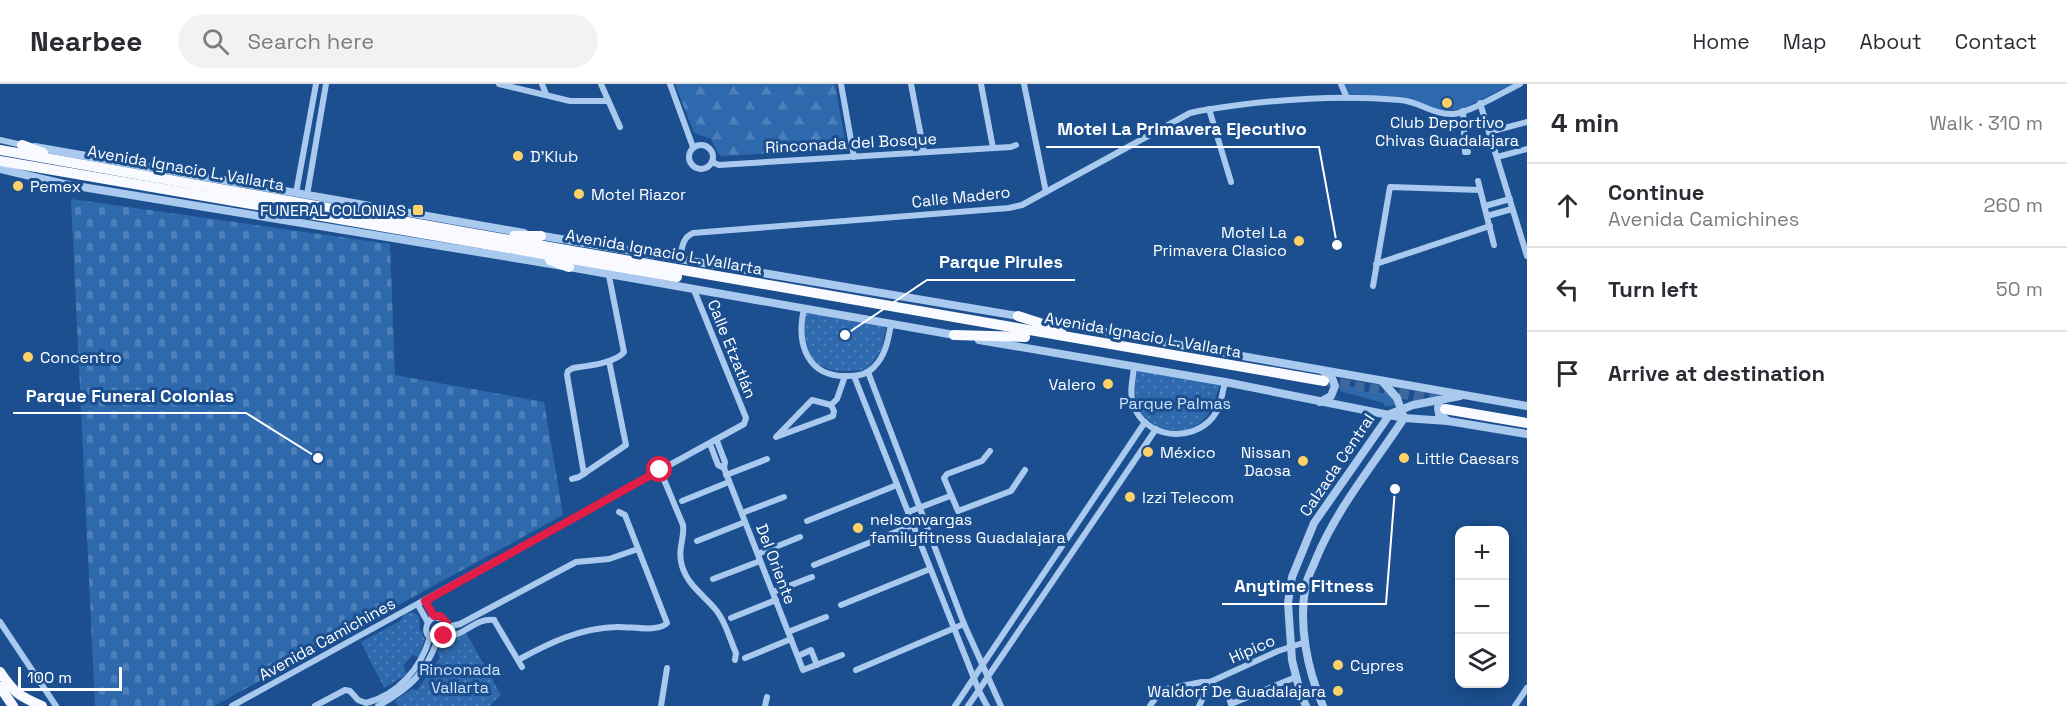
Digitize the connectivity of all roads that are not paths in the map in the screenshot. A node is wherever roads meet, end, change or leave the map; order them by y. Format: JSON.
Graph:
{"nodes":[{"id":1,"x":316,"y":84,"type":"edge"},
{"id":2,"x":326,"y":84,"type":"edge"},
{"id":3,"x":499,"y":84,"type":"edge"},
{"id":4,"x":542,"y":84,"type":"edge"},
{"id":5,"x":601,"y":84,"type":"edge"},
{"id":6,"x":670,"y":84,"type":"edge"},
{"id":7,"x":840,"y":84,"type":"edge"},
{"id":8,"x":911,"y":84,"type":"edge"},
{"id":9,"x":981,"y":84,"type":"edge"},
{"id":10,"x":1024,"y":84,"type":"edge"},
{"id":11,"x":1341,"y":84,"type":"edge"},
{"id":12,"x":1520,"y":84,"type":"edge"},
{"id":13,"x":546,"y":94,"type":"junction"},
{"id":14,"x":1347,"y":98,"type":"junction"},
{"id":15,"x":608,"y":101,"type":"junction"},
{"id":16,"x":1480,"y":103,"type":"junction"},
{"id":17,"x":1209,"y":109,"type":"junction"},
{"id":18,"x":1463,"y":111,"type":"junction"},
{"id":19,"x":1527,"y":122,"type":"edge"},
{"id":20,"x":620,"y":127,"type":"dead end"},
{"id":21,"x":1489,"y":132,"type":"junction"},
{"id":22,"x":0,"y":140,"type":"edge"},
{"id":23,"x":22,"y":145,"type":"junction"},
{"id":24,"x":1016,"y":145,"type":"dead end"},
{"id":25,"x":693,"y":147,"type":"junction"},
{"id":26,"x":993,"y":148,"type":"junction"},
{"id":27,"x":1527,"y":149,"type":"edge"},
{"id":28,"x":0,"y":150,"type":"edge"},
{"id":29,"x":924,"y":152,"type":"junction"},
{"id":30,"x":1468,"y":152,"type":"dead end"},
{"id":31,"x":854,"y":157,"type":"junction"},
{"id":32,"x":1497,"y":158,"type":"junction"},
{"id":33,"x":0,"y":161,"type":"edge"},
{"id":34,"x":68,"y":162,"type":"junction"},
{"id":35,"x":712,"y":162,"type":"junction"},
{"id":36,"x":0,"y":169,"type":"edge"},
{"id":37,"x":1478,"y":181,"type":"dead end"},
{"id":38,"x":1231,"y":182,"type":"dead end"},
{"id":39,"x":1480,"y":190,"type":"junction"},
{"id":40,"x":1046,"y":192,"type":"junction"},
{"id":41,"x":296,"y":193,"type":"junction"},
{"id":42,"x":307,"y":195,"type":"junction"},
{"id":43,"x":1510,"y":199,"type":"junction"},
{"id":44,"x":1485,"y":206,"type":"junction"},
{"id":45,"x":1512,"y":209,"type":"junction"},
{"id":46,"x":1487,"y":216,"type":"junction"},
{"id":47,"x":1490,"y":226,"type":"junction"},
{"id":48,"x":486,"y":236,"type":"junction"},
{"id":49,"x":541,"y":236,"type":"junction"},
{"id":50,"x":1494,"y":245,"type":"dead end"},
{"id":51,"x":527,"y":251,"type":"junction"},
{"id":52,"x":1527,"y":256,"type":"edge"},
{"id":53,"x":680,"y":259,"type":"junction"},
{"id":54,"x":1376,"y":264,"type":"junction"},
{"id":55,"x":569,"y":267,"type":"junction"},
{"id":56,"x":609,"y":276,"type":"junction"},
{"id":57,"x":1373,"y":286,"type":"dead end"},
{"id":58,"x":694,"y":290,"type":"junction"},
{"id":59,"x":804,"y":309,"type":"junction"},
{"id":60,"x":1018,"y":316,"type":"junction"},
{"id":61,"x":891,"y":324,"type":"junction"},
{"id":62,"x":954,"y":335,"type":"junction"},
{"id":63,"x":1025,"y":337,"type":"junction"},
{"id":64,"x":1101,"y":343,"type":"junction"},
{"id":65,"x":609,"y":361,"type":"junction"},
{"id":66,"x":1134,"y":367,"type":"junction"},
{"id":67,"x":867,"y":372,"type":"junction"},
{"id":68,"x":845,"y":376,"type":"junction"},
{"id":69,"x":854,"y":376,"type":"junction"},
{"id":70,"x":1323,"y":379,"type":"junction"},
{"id":71,"x":1380,"y":380,"type":"junction"},
{"id":72,"x":1225,"y":382,"type":"junction"},
{"id":73,"x":1466,"y":396,"type":"junction"},
{"id":74,"x":1319,"y":402,"type":"junction"},
{"id":75,"x":1444,"y":403,"type":"junction"},
{"id":76,"x":831,"y":405,"type":"junction"},
{"id":77,"x":1527,"y":406,"type":"edge"},
{"id":78,"x":1402,"y":408,"type":"junction"},
{"id":79,"x":1390,"y":414,"type":"junction"},
{"id":80,"x":1527,"y":415,"type":"edge"},
{"id":81,"x":746,"y":418,"type":"joint"},
{"id":82,"x":1404,"y":418,"type":"junction"},
{"id":83,"x":1448,"y":421,"type":"junction"},
{"id":84,"x":1146,"y":422,"type":"junction"},
{"id":85,"x":1527,"y":423,"type":"edge"},
{"id":86,"x":1156,"y":429,"type":"junction"},
{"id":87,"x":1527,"y":434,"type":"edge"},
{"id":88,"x":717,"y":441,"type":"junction"},
{"id":89,"x":710,"y":444,"type":"junction"},
{"id":90,"x":990,"y":451,"type":"dead end"},
{"id":91,"x":767,"y":459,"type":"dead end"},
{"id":92,"x":660,"y":470,"type":"junction"},
{"id":93,"x":1025,"y":470,"type":"dead end"},
{"id":94,"x":725,"y":472,"type":"junction"},
{"id":95,"x":584,"y":474,"type":"junction"},
{"id":96,"x":572,"y":479,"type":"dead end"},
{"id":97,"x":729,"y":482,"type":"junction"},
{"id":98,"x":897,"y":486,"type":"junction"},
{"id":99,"x":950,"y":496,"type":"junction"},
{"id":100,"x":784,"y":497,"type":"dead end"},
{"id":101,"x":682,"y":501,"type":"dead end"},
{"id":102,"x":920,"y":508,"type":"junction"},
{"id":103,"x":619,"y":512,"type":"dead end"},
{"id":104,"x":908,"y":512,"type":"junction"},
{"id":105,"x":741,"y":513,"type":"junction"},
{"id":106,"x":807,"y":521,"type":"dead end"},
{"id":107,"x":745,"y":522,"type":"junction"},
{"id":108,"x":913,"y":525,"type":"junction"},
{"id":109,"x":800,"y":537,"type":"dead end"},
{"id":110,"x":697,"y":541,"type":"dead end"},
{"id":111,"x":1061,"y":548,"type":"junction"},
{"id":112,"x":638,"y":549,"type":"junction"},
{"id":113,"x":758,"y":554,"type":"junction"},
{"id":114,"x":1071,"y":555,"type":"junction"},
{"id":115,"x":760,"y":561,"type":"junction"},
{"id":116,"x":1296,"y":563,"type":"junction"},
{"id":117,"x":814,"y":565,"type":"dead end"},
{"id":118,"x":1312,"y":568,"type":"junction"},
{"id":119,"x":930,"y":570,"type":"junction"},
{"id":120,"x":812,"y":577,"type":"dead end"},
{"id":121,"x":713,"y":579,"type":"dead end"},
{"id":122,"x":773,"y":592,"type":"junction"},
{"id":123,"x":776,"y":600,"type":"junction"},
{"id":124,"x":425,"y":601,"type":"junction"},
{"id":125,"x":418,"y":605,"type":"junction"},
{"id":126,"x":841,"y":605,"type":"dead end"},
{"id":127,"x":494,"y":606,"type":"junction"},
{"id":128,"x":434,"y":616,"type":"junction"},
{"id":129,"x":826,"y":617,"type":"dead end"},
{"id":130,"x":731,"y":618,"type":"dead end"},
{"id":131,"x":494,"y":620,"type":"junction"},
{"id":132,"x":427,"y":621,"type":"junction"},
{"id":133,"x":0,"y":622,"type":"edge"},
{"id":134,"x":472,"y":622,"type":"junction"},
{"id":135,"x":964,"y":624,"type":"junction"},
{"id":136,"x":448,"y":627,"type":"junction"},
{"id":137,"x":954,"y":629,"type":"junction"},
{"id":138,"x":790,"y":636,"type":"junction"},
{"id":139,"x":430,"y":637,"type":"junction"},
{"id":140,"x":441,"y":638,"type":"junction"},
{"id":141,"x":1306,"y":642,"type":"junction"},
{"id":142,"x":1290,"y":646,"type":"junction"},
{"id":143,"x":842,"y":655,"type":"dead end"},
{"id":144,"x":798,"y":656,"type":"junction"},
{"id":145,"x":745,"y":658,"type":"dead end"},
{"id":146,"x":518,"y":660,"type":"junction"},
{"id":147,"x":735,"y":660,"type":"dead end"},
{"id":148,"x":817,"y":665,"type":"junction"},
{"id":149,"x":522,"y":667,"type":"dead end"},
{"id":150,"x":982,"y":667,"type":"junction"},
{"id":151,"x":667,"y":668,"type":"dead end"},
{"id":152,"x":419,"y":669,"type":"junction"},
{"id":153,"x":856,"y":670,"type":"dead end"},
{"id":154,"x":0,"y":672,"type":"edge"},
{"id":155,"x":1296,"y":677,"type":"junction"},
{"id":156,"x":987,"y":678,"type":"junction"},
{"id":157,"x":974,"y":679,"type":"junction"},
{"id":158,"x":1210,"y":682,"type":"junction"},
{"id":159,"x":0,"y":687,"type":"edge"},
{"id":160,"x":1527,"y":688,"type":"edge"},
{"id":161,"x":979,"y":691,"type":"junction"},
{"id":162,"x":1226,"y":691,"type":"dead end"},
{"id":163,"x":767,"y":697,"type":"dead end"},
{"id":164,"x":384,"y":699,"type":"junction"},
{"id":165,"x":1200,"y":705,"type":"edge"},
{"id":166,"x":1232,"y":705,"type":"edge"},
{"id":167,"x":13,"y":706,"type":"edge"},
{"id":168,"x":42,"y":706,"type":"edge"},
{"id":169,"x":56,"y":706,"type":"edge"},
{"id":170,"x":232,"y":706,"type":"edge"},
{"id":171,"x":315,"y":706,"type":"edge"},
{"id":172,"x":378,"y":706,"type":"edge"},
{"id":173,"x":661,"y":706,"type":"edge"},
{"id":174,"x":765,"y":706,"type":"edge"},
{"id":175,"x":955,"y":706,"type":"edge"},
{"id":176,"x":968,"y":706,"type":"edge"},
{"id":177,"x":987,"y":706,"type":"edge"},
{"id":178,"x":1001,"y":706,"type":"edge"},
{"id":179,"x":1150,"y":706,"type":"edge"},
{"id":180,"x":1306,"y":706,"type":"edge"},
{"id":181,"x":1323,"y":706,"type":"edge"},
{"id":182,"x":1515,"y":706,"type":"edge"}],
"edges":[{"from":1,"to":41,"type":"street"},
{"from":2,"to":42,"type":"street"},
{"from":3,"to":13,"type":"street"},
{"from":4,"to":13,"type":"street"},
{"from":5,"to":15,"type":"street"},
{"from":6,"to":25,"type":"street"},
{"from":7,"to":31,"type":"street"},
{"from":8,"to":29,"type":"street"},
{"from":9,"to":26,"type":"street"},
{"from":10,"to":40,"type":"street"},
{"from":11,"to":14,"type":"street"},
{"from":12,"to":16,"type":"street","name":"Calle Madero"},
{"from":13,"to":15,"type":"street"},
{"from":14,"to":17,"type":"street","name":"Calle Madero"},
{"from":14,"to":18,"type":"street","name":"Calle Madero"},
{"from":15,"to":20,"type":"street"},
{"from":16,"to":18,"type":"street","name":"Calle Madero"},
{"from":16,"to":21,"type":"street"},
{"from":17,"to":38,"type":"street"},
{"from":17,"to":40,"type":"street","name":"Calle Madero"},
{"from":18,"to":30,"type":"street"},
{"from":19,"to":21,"type":"street"},
{"from":21,"to":32,"type":"street"},
{"from":22,"to":23,"type":"street"},
{"from":23,"to":34,"type":"highway"},
{"from":23,"to":41,"type":"street","name":"Avenida Ignacio L. Vallarta"},
{"from":24,"to":26,"type":"street","name":"Rinconada del Bosque"},
{"from":25,"to":35,"type":"street"},
{"from":25,"to":35,"type":"street"},
{"from":26,"to":29,"type":"street","name":"Rinconada del Bosque"},
{"from":27,"to":32,"type":"street"},
{"from":28,"to":34,"type":"highway","name":"Avenida Ignacio L. Vallarta"},
{"from":29,"to":31,"type":"street","name":"Rinconada del Bosque"},
{"from":31,"to":35,"type":"street","name":"Rinconada del Bosque"},
{"from":32,"to":43,"type":"street"},
{"from":33,"to":51,"type":"highway","name":"Avenida Ignacio L. Vallarta"},
{"from":34,"to":48,"type":"highway","name":"Avenida Ignacio L. Vallarta"},
{"from":36,"to":55,"type":"street"},
{"from":37,"to":39,"type":"street"},
{"from":39,"to":44,"type":"street"},
{"from":39,"to":54,"type":"street"},
{"from":40,"to":53,"type":"street","name":"Calle Madero"},
{"from":41,"to":42,"type":"street","name":"Avenida Ignacio L. Vallarta"},
{"from":42,"to":49,"type":"street","name":"Avenida Ignacio L. Vallarta"},
{"from":43,"to":44,"type":"street"},
{"from":43,"to":45,"type":"street"},
{"from":44,"to":46,"type":"street"},
{"from":45,"to":46,"type":"street"},
{"from":45,"to":52,"type":"street"},
{"from":46,"to":47,"type":"street"},
{"from":47,"to":50,"type":"street"},
{"from":47,"to":54,"type":"street"},
{"from":48,"to":49,"type":"highway"},
{"from":48,"to":64,"type":"highway","name":"Avenida Ignacio L. Vallarta"},
{"from":49,"to":53,"type":"street","name":"Avenida Ignacio L. Vallarta"},
{"from":51,"to":55,"type":"highway"},
{"from":51,"to":63,"type":"highway","name":"Avenida Ignacio L. Vallarta"},
{"from":53,"to":60,"type":"street","name":"Avenida Ignacio L. Vallarta"},
{"from":54,"to":57,"type":"street"},
{"from":55,"to":56,"type":"street"},
{"from":56,"to":58,"type":"street"},
{"from":56,"to":65,"type":"street"},
{"from":58,"to":59,"type":"street"},
{"from":58,"to":81,"type":"street","name":"Calle Etzatlán"},
{"from":59,"to":61,"type":"street"},
{"from":59,"to":68,"type":"street"},
{"from":60,"to":64,"type":"highway"},
{"from":60,"to":70,"type":"street","name":"Avenida Ignacio L. Vallarta"},
{"from":61,"to":62,"type":"street"},
{"from":61,"to":67,"type":"street"},
{"from":62,"to":63,"type":"highway"},
{"from":62,"to":66,"type":"street"},
{"from":63,"to":70,"type":"highway","name":"Avenida Ignacio L. Vallarta"},
{"from":64,"to":70,"type":"highway","name":"Avenida Ignacio L. Vallarta"},
{"from":65,"to":95,"type":"street"},
{"from":65,"to":95,"type":"street"},
{"from":66,"to":72,"type":"street"},
{"from":66,"to":84,"type":"street"},
{"from":67,"to":69,"type":"street"},
{"from":67,"to":102,"type":"street"},
{"from":68,"to":69,"type":"street"},
{"from":68,"to":76,"type":"street"},
{"from":69,"to":98,"type":"street"},
{"from":70,"to":71,"type":"street","name":"Avenida Ignacio L. Vallarta"},
{"from":70,"to":74,"type":"street"},
{"from":71,"to":73,"type":"street","name":"Avenida Ignacio L. Vallarta"},
{"from":71,"to":78,"type":"street"},
{"from":72,"to":74,"type":"street"},
{"from":72,"to":86,"type":"street"},
{"from":73,"to":75,"type":"street"},
{"from":73,"to":77,"type":"street","name":"Avenida Ignacio L. Vallarta"},
{"from":74,"to":79,"type":"street"},
{"from":75,"to":78,"type":"street"},
{"from":75,"to":80,"type":"highway"},
{"from":75,"to":83,"type":"street"},
{"from":75,"to":85,"type":"highway"},
{"from":76,"to":76,"type":"street"},
{"from":78,"to":79,"type":"street"},
{"from":78,"to":82,"type":"street"},
{"from":79,"to":82,"type":"street"},
{"from":79,"to":116,"type":"street","name":"Calzada Central"},
{"from":81,"to":88,"type":"street","name":"Avenida Camichines"},
{"from":82,"to":83,"type":"street"},
{"from":82,"to":118,"type":"street","name":"Calzada Central"},
{"from":83,"to":87,"type":"street"},
{"from":84,"to":86,"type":"street"},
{"from":84,"to":111,"type":"street"},
{"from":86,"to":114,"type":"street"},
{"from":88,"to":89,"type":"street","name":"Avenida Camichines"},
{"from":88,"to":94,"type":"street"},
{"from":89,"to":92,"type":"street","name":"Avenida Camichines"},
{"from":89,"to":94,"type":"street"},
{"from":90,"to":99,"type":"street"},
{"from":91,"to":94,"type":"street"},
{"from":92,"to":124,"type":"street","name":"Avenida Camichines"},
{"from":92,"to":147,"type":"street"},
{"from":93,"to":99,"type":"street"},
{"from":94,"to":97,"type":"street","name":"Del Oriente"},
{"from":95,"to":96,"type":"street"},
{"from":97,"to":101,"type":"street"},
{"from":97,"to":105,"type":"street","name":"Del Oriente"},
{"from":98,"to":104,"type":"street"},
{"from":98,"to":106,"type":"street"},
{"from":99,"to":102,"type":"street"},
{"from":100,"to":105,"type":"street"},
{"from":102,"to":104,"type":"street"},
{"from":102,"to":135,"type":"street"},
{"from":103,"to":112,"type":"street"},
{"from":104,"to":108,"type":"street"},
{"from":105,"to":107,"type":"street","name":"Del Oriente"},
{"from":107,"to":110,"type":"street"},
{"from":107,"to":113,"type":"street","name":"Del Oriente"},
{"from":108,"to":117,"type":"street"},
{"from":108,"to":119,"type":"street"},
{"from":109,"to":113,"type":"street"},
{"from":111,"to":114,"type":"street"},
{"from":111,"to":150,"type":"street"},
{"from":112,"to":127,"type":"street"},
{"from":112,"to":146,"type":"street"},
{"from":113,"to":115,"type":"street","name":"Del Oriente"},
{"from":114,"to":156,"type":"street"},
{"from":115,"to":121,"type":"street"},
{"from":115,"to":122,"type":"street","name":"Del Oriente"},
{"from":116,"to":118,"type":"street"},
{"from":116,"to":142,"type":"street","name":"Calzada Central"},
{"from":118,"to":141,"type":"street","name":"Calzada Central"},
{"from":119,"to":126,"type":"street"},
{"from":119,"to":137,"type":"street"},
{"from":120,"to":122,"type":"street"},
{"from":122,"to":123,"type":"street","name":"Del Oriente"},
{"from":123,"to":130,"type":"street"},
{"from":123,"to":138,"type":"street","name":"Del Oriente"},
{"from":124,"to":125,"type":"street","name":"Avenida Camichines"},
{"from":124,"to":128,"type":"street"},
{"from":125,"to":132,"type":"street"},
{"from":125,"to":170,"type":"street","name":"Avenida Camichines"},
{"from":127,"to":131,"type":"street"},
{"from":127,"to":134,"type":"street"},
{"from":128,"to":132,"type":"street"},
{"from":128,"to":136,"type":"street"},
{"from":129,"to":138,"type":"street"},
{"from":131,"to":134,"type":"street"},
{"from":131,"to":146,"type":"street"},
{"from":132,"to":139,"type":"street"},
{"from":133,"to":169,"type":"street"},
{"from":134,"to":136,"type":"street"},
{"from":134,"to":140,"type":"street"},
{"from":135,"to":137,"type":"street"},
{"from":135,"to":150,"type":"street"},
{"from":136,"to":140,"type":"street"},
{"from":137,"to":153,"type":"street"},
{"from":137,"to":157,"type":"street"},
{"from":138,"to":144,"type":"street","name":"Del Oriente"},
{"from":138,"to":145,"type":"street"},
{"from":139,"to":140,"type":"street"},
{"from":139,"to":152,"type":"street"},
{"from":140,"to":152,"type":"street"},
{"from":141,"to":142,"type":"street","name":"Hípico"},
{"from":141,"to":181,"type":"street","name":"Calzada Central"},
{"from":142,"to":155,"type":"street","name":"Calzada Central"},
{"from":142,"to":158,"type":"street","name":"Hípico"},
{"from":143,"to":148,"type":"street"},
{"from":144,"to":148,"type":"street","name":"Del Oriente"},
{"from":144,"to":148,"type":"street"},
{"from":146,"to":149,"type":"street"},
{"from":150,"to":156,"type":"street"},
{"from":150,"to":157,"type":"street"},
{"from":151,"to":173,"type":"street"},
{"from":152,"to":164,"type":"street"},
{"from":154,"to":168,"type":"highway"},
{"from":155,"to":166,"type":"street"},
{"from":155,"to":180,"type":"street","name":"Calzada Central"},
{"from":156,"to":161,"type":"street"},
{"from":156,"to":178,"type":"street"},
{"from":157,"to":161,"type":"street"},
{"from":157,"to":175,"type":"street"},
{"from":158,"to":165,"type":"street"},
{"from":158,"to":179,"type":"street","name":"Hípico"},
{"from":159,"to":167,"type":"highway"},
{"from":160,"to":182,"type":"street"},
{"from":161,"to":176,"type":"street"},
{"from":161,"to":177,"type":"street"},
{"from":162,"to":166,"type":"street"},
{"from":163,"to":174,"type":"street"},
{"from":164,"to":171,"type":"street"},
{"from":164,"to":172,"type":"street"}]}
